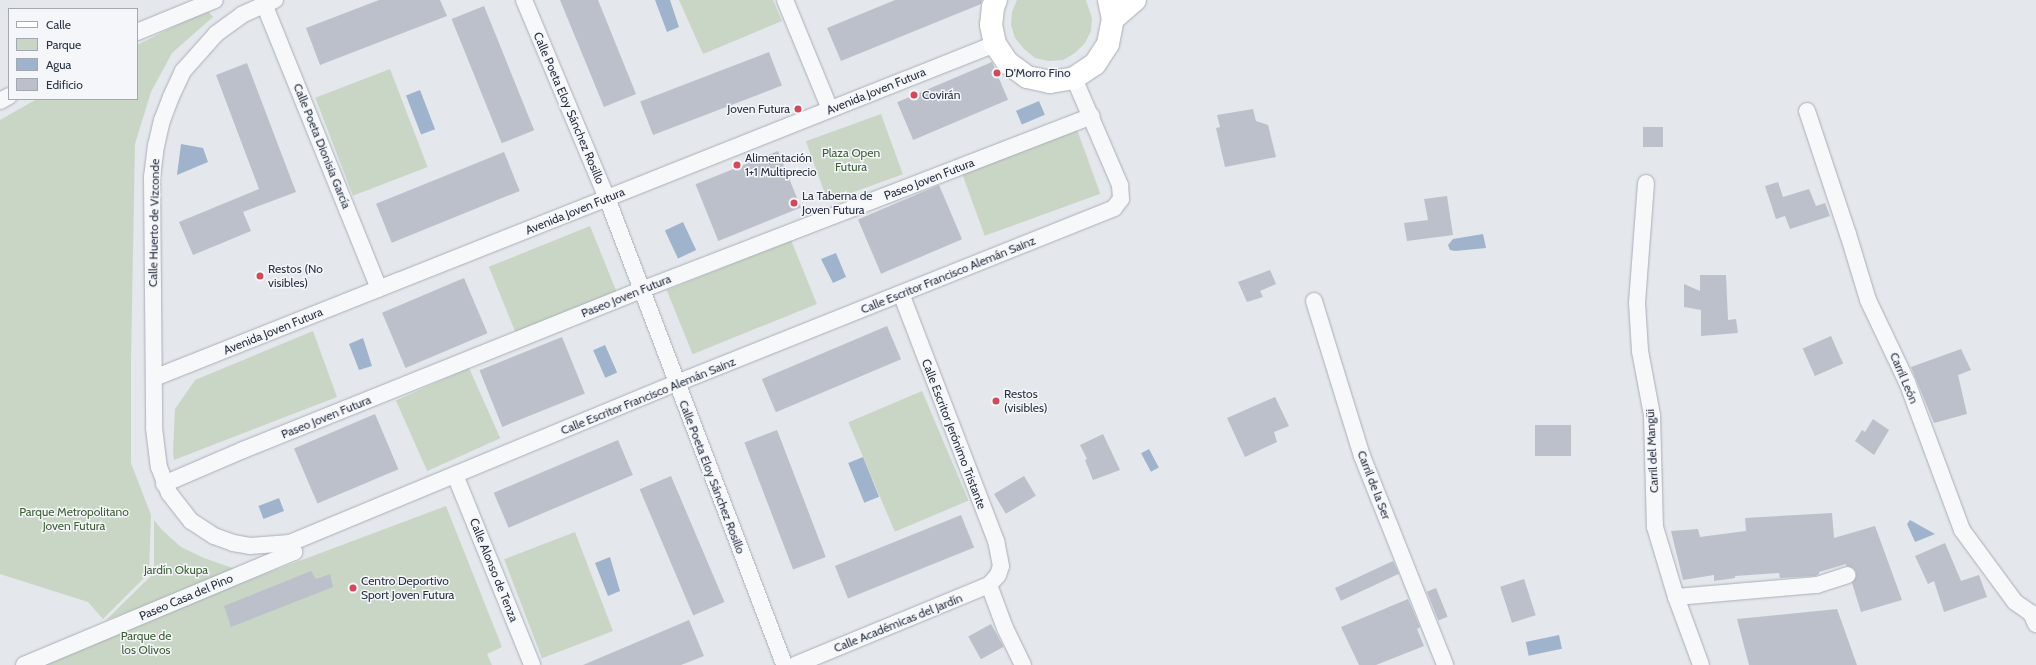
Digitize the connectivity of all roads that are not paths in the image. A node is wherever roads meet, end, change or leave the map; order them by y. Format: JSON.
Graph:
{"nodes":[{"id":1,"x":215,"y":0,"type":"edge"},
{"id":2,"x":524,"y":0,"type":"edge"},
{"id":3,"x":785,"y":0,"type":"edge"},
{"id":4,"x":996,"y":0,"type":"edge"},
{"id":5,"x":1135,"y":0,"type":"edge"},
{"id":6,"x":270,"y":2,"type":"edge"},
{"id":7,"x":1111,"y":10,"type":"edge"},
{"id":8,"x":138,"y":32,"type":"edge"},
{"id":9,"x":995,"y":44,"type":"junction"},
{"id":10,"x":1074,"y":78,"type":"junction"},
{"id":11,"x":830,"y":110,"type":"junction"},
{"id":12,"x":1807,"y":111,"type":"dead end"},
{"id":13,"x":1092,"y":116,"type":"junction"},
{"id":14,"x":1646,"y":183,"type":"dead end"},
{"id":15,"x":607,"y":198,"type":"junction"},
{"id":16,"x":379,"y":288,"type":"junction"},
{"id":17,"x":642,"y":290,"type":"junction"},
{"id":18,"x":901,"y":294,"type":"junction"},
{"id":19,"x":1314,"y":301,"type":"dead end"},
{"id":20,"x":154,"y":378,"type":"junction"},
{"id":21,"x":677,"y":383,"type":"junction"},
{"id":22,"x":455,"y":475,"type":"junction"},
{"id":23,"x":164,"y":484,"type":"junction"},
{"id":24,"x":290,"y":543,"type":"junction"},
{"id":25,"x":1847,"y":575,"type":"dead end"},
{"id":26,"x":994,"y":580,"type":"junction"},
{"id":27,"x":1676,"y":597,"type":"junction"},
{"id":28,"x":2034,"y":616,"type":"edge"},
{"id":29,"x":24,"y":665,"type":"edge"},
{"id":30,"x":532,"y":665,"type":"edge"},
{"id":31,"x":784,"y":665,"type":"edge"},
{"id":32,"x":795,"y":665,"type":"edge"},
{"id":33,"x":1023,"y":665,"type":"edge"},
{"id":34,"x":1445,"y":665,"type":"edge"},
{"id":35,"x":1701,"y":665,"type":"edge"}],
"edges":[{"from":1,"to":8,"type":"street"},
{"from":2,"to":15,"type":"street","name":"Calle Poeta Eloy Sánchez Rosillo"},
{"from":3,"to":11,"type":"street"},
{"from":4,"to":9,"type":"street"},
{"from":5,"to":7,"type":"street"},
{"from":6,"to":16,"type":"street","name":"Calle Poeta Dionisia García"},
{"from":6,"to":20,"type":"street","name":"Calle Huerto de Vizconde"},
{"from":7,"to":10,"type":"street"},
{"from":9,"to":10,"type":"street"},
{"from":9,"to":11,"type":"street","name":"Avenida Joven Futura"},
{"from":10,"to":13,"type":"street","name":"Calle Escritor Francisco Alemán Sainz"},
{"from":11,"to":15,"type":"street","name":"Avenida Joven Futura"},
{"from":12,"to":28,"type":"street","name":"Carril León"},
{"from":13,"to":17,"type":"street","name":"Paseo Joven Futura"},
{"from":13,"to":18,"type":"street","name":"Calle Escritor Francisco Alemán Sainz"},
{"from":14,"to":27,"type":"street","name":"Carril del Mangüi"},
{"from":15,"to":16,"type":"street","name":"Avenida Joven Futura"},
{"from":15,"to":17,"type":"street","name":"Calle Poeta Eloy Sánchez Rosillo"},
{"from":16,"to":20,"type":"street","name":"Avenida Joven Futura"},
{"from":17,"to":21,"type":"street","name":"Calle Poeta Eloy Sánchez Rosillo"},
{"from":17,"to":23,"type":"street","name":"Paseo Joven Futura"},
{"from":18,"to":21,"type":"street","name":"Calle Escritor Francisco Alemán Sainz"},
{"from":18,"to":26,"type":"street","name":"Calle Escritor Jerónimo Tristante"},
{"from":19,"to":34,"type":"street","name":"Carril de la Ser"},
{"from":20,"to":23,"type":"street","name":"Calle Escritor Francisco Alemán Sainz"},
{"from":21,"to":22,"type":"street","name":"Calle Escritor Francisco Alemán Sainz"},
{"from":21,"to":31,"type":"street","name":"Calle Poeta Eloy Sánchez Rosillo"},
{"from":22,"to":24,"type":"street","name":"Calle Escritor Francisco Alemán Sainz"},
{"from":22,"to":30,"type":"street","name":"Calle Alonso de Tenza"},
{"from":23,"to":24,"type":"street","name":"Calle Escritor Francisco Alemán Sainz"},
{"from":24,"to":29,"type":"street","name":"Paseo Casa del Pino"},
{"from":25,"to":27,"type":"street"},
{"from":26,"to":32,"type":"street","name":"Calle Académicas del Jardín"},
{"from":26,"to":33,"type":"street"},
{"from":27,"to":35,"type":"street","name":"Carril del Mangüi"}]}
